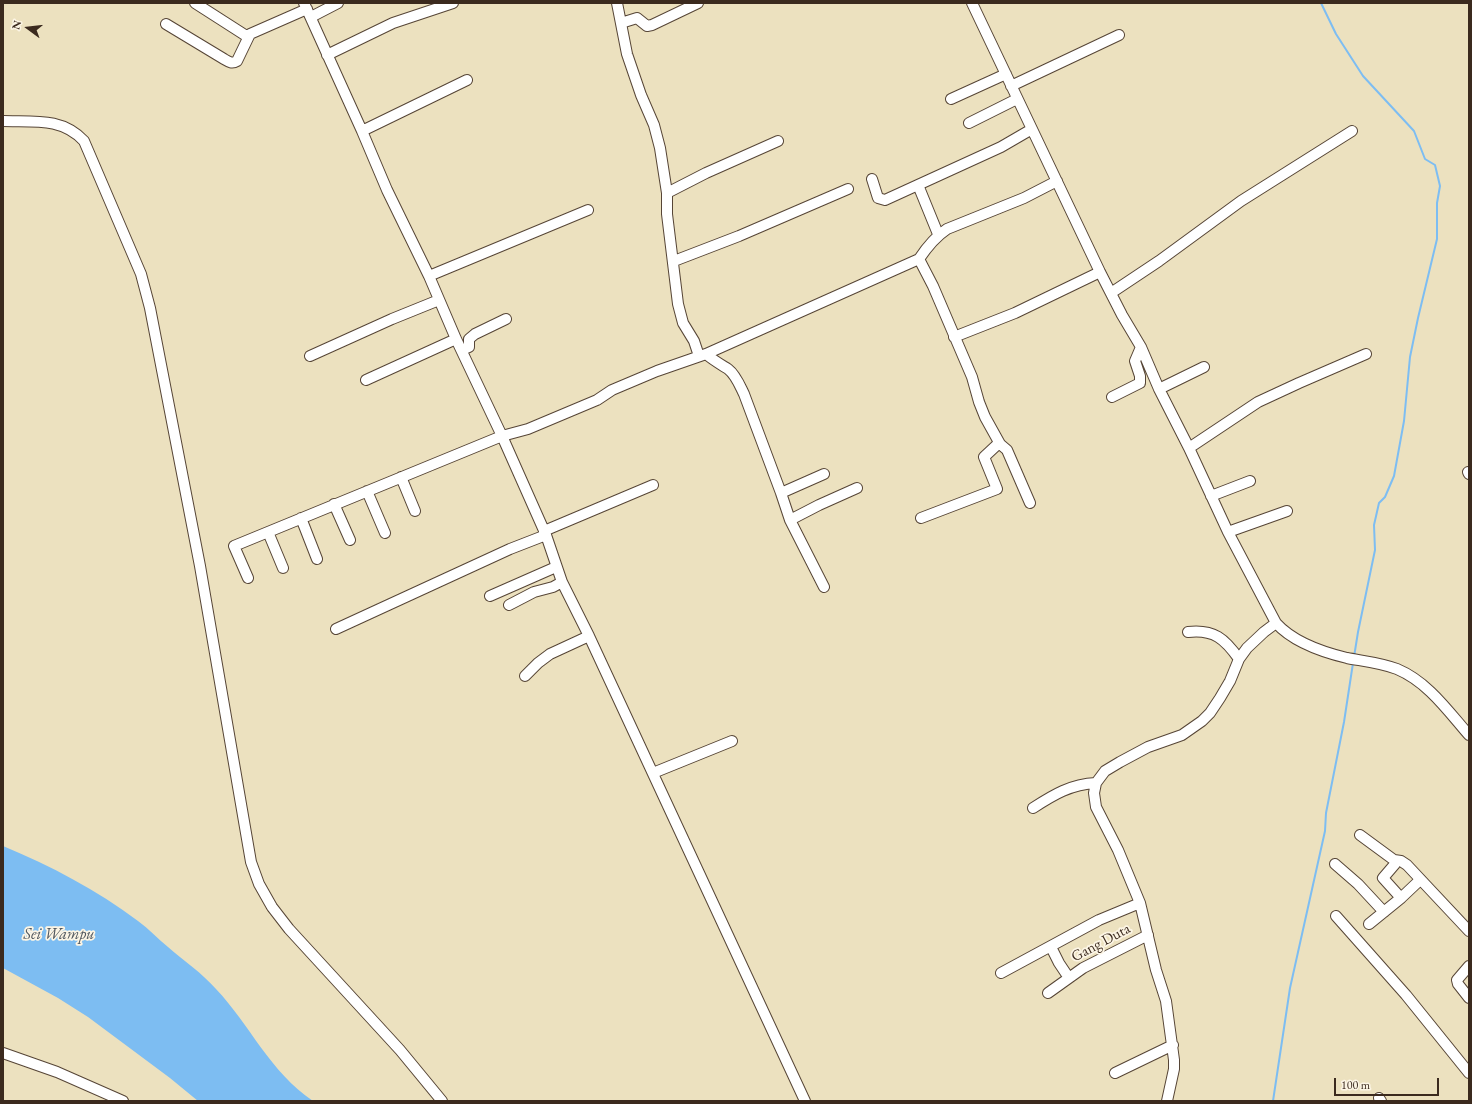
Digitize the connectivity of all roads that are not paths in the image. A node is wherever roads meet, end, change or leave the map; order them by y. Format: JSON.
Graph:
{"nodes":[{"id":1,"x":195,"y":3,"type":"edge"},
{"id":2,"x":338,"y":3,"type":"edge"},
{"id":3,"x":453,"y":3,"type":"edge"},
{"id":4,"x":618,"y":3,"type":"edge"},
{"id":5,"x":698,"y":3,"type":"edge"},
{"id":6,"x":972,"y":3,"type":"edge"},
{"id":7,"x":307,"y":10,"type":"edge"},
{"id":8,"x":620,"y":23,"type":"junction"},
{"id":9,"x":166,"y":24,"type":"dead end"},
{"id":10,"x":1119,"y":35,"type":"dead end"},
{"id":11,"x":248,"y":37,"type":"junction"},
{"id":12,"x":327,"y":55,"type":"junction"},
{"id":13,"x":1006,"y":74,"type":"junction"},
{"id":14,"x":467,"y":80,"type":"dead end"},
{"id":15,"x":1011,"y":86,"type":"junction"},
{"id":16,"x":1017,"y":98,"type":"junction"},
{"id":17,"x":951,"y":99,"type":"dead end"},
{"id":18,"x":3,"y":121,"type":"edge"},
{"id":19,"x":969,"y":123,"type":"dead end"},
{"id":20,"x":1032,"y":129,"type":"junction"},
{"id":21,"x":362,"y":131,"type":"junction"},
{"id":22,"x":1352,"y":131,"type":"dead end"},
{"id":23,"x":778,"y":141,"type":"dead end"},
{"id":24,"x":872,"y":179,"type":"dead end"},
{"id":25,"x":1057,"y":181,"type":"junction"},
{"id":26,"x":918,"y":185,"type":"junction"},
{"id":27,"x":848,"y":189,"type":"dead end"},
{"id":28,"x":667,"y":194,"type":"junction"},
{"id":29,"x":588,"y":210,"type":"dead end"},
{"id":30,"x":938,"y":234,"type":"junction"},
{"id":31,"x":919,"y":259,"type":"junction"},
{"id":32,"x":674,"y":261,"type":"junction"},
{"id":33,"x":1100,"y":272,"type":"junction"},
{"id":34,"x":429,"y":276,"type":"junction"},
{"id":35,"x":1111,"y":292,"type":"junction"},
{"id":36,"x":439,"y":300,"type":"junction"},
{"id":37,"x":506,"y":319,"type":"dead end"},
{"id":38,"x":954,"y":337,"type":"junction"},
{"id":39,"x":456,"y":339,"type":"junction"},
{"id":40,"x":1141,"y":347,"type":"junction"},
{"id":41,"x":462,"y":350,"type":"junction"},
{"id":42,"x":1366,"y":354,"type":"dead end"},
{"id":43,"x":703,"y":355,"type":"junction"},
{"id":44,"x":310,"y":356,"type":"dead end"},
{"id":45,"x":1204,"y":367,"type":"dead end"},
{"id":46,"x":366,"y":380,"type":"dead end"},
{"id":47,"x":1159,"y":389,"type":"junction"},
{"id":48,"x":1112,"y":397,"type":"dead end"},
{"id":49,"x":502,"y":436,"type":"junction"},
{"id":50,"x":999,"y":443,"type":"junction"},
{"id":51,"x":1188,"y":448,"type":"junction"},
{"id":52,"x":824,"y":474,"type":"dead end"},
{"id":53,"x":401,"y":477,"type":"junction"},
{"id":54,"x":1250,"y":481,"type":"dead end"},
{"id":55,"x":653,"y":485,"type":"dead end"},
{"id":56,"x":857,"y":488,"type":"dead end"},
{"id":57,"x":367,"y":491,"type":"junction"},
{"id":58,"x":782,"y":493,"type":"junction"},
{"id":59,"x":1211,"y":496,"type":"junction"},
{"id":60,"x":1030,"y":502,"type":"dead end"},
{"id":61,"x":334,"y":504,"type":"junction"},
{"id":62,"x":415,"y":511,"type":"dead end"},
{"id":63,"x":1287,"y":511,"type":"dead end"},
{"id":64,"x":301,"y":518,"type":"junction"},
{"id":65,"x":921,"y":518,"type":"dead end"},
{"id":66,"x":790,"y":520,"type":"junction"},
{"id":67,"x":268,"y":532,"type":"junction"},
{"id":68,"x":1228,"y":532,"type":"junction"},
{"id":69,"x":385,"y":533,"type":"dead end"},
{"id":70,"x":545,"y":533,"type":"junction"},
{"id":71,"x":350,"y":540,"type":"dead end"},
{"id":72,"x":317,"y":559,"type":"dead end"},
{"id":73,"x":556,"y":567,"type":"junction"},
{"id":74,"x":283,"y":568,"type":"dead end"},
{"id":75,"x":248,"y":578,"type":"dead end"},
{"id":76,"x":562,"y":582,"type":"junction"},
{"id":77,"x":824,"y":587,"type":"dead end"},
{"id":78,"x":490,"y":596,"type":"dead end"},
{"id":79,"x":509,"y":605,"type":"dead end"},
{"id":80,"x":1276,"y":624,"type":"junction"},
{"id":81,"x":336,"y":629,"type":"dead end"},
{"id":82,"x":1188,"y":632,"type":"dead end"},
{"id":83,"x":589,"y":636,"type":"junction"},
{"id":84,"x":1239,"y":659,"type":"junction"},
{"id":85,"x":526,"y":676,"type":"dead end"},
{"id":86,"x":1469,"y":735,"type":"edge"},
{"id":87,"x":732,"y":741,"type":"dead end"},
{"id":88,"x":653,"y":773,"type":"junction"},
{"id":89,"x":1096,"y":783,"type":"junction"},
{"id":90,"x":1032,"y":808,"type":"dead end"},
{"id":91,"x":1360,"y":835,"type":"dead end"},
{"id":92,"x":1394,"y":860,"type":"junction"},
{"id":93,"x":1335,"y":864,"type":"dead end"},
{"id":94,"x":1420,"y":880,"type":"junction"},
{"id":95,"x":1401,"y":898,"type":"junction"},
{"id":96,"x":1140,"y":903,"type":"junction"},
{"id":97,"x":1384,"y":912,"type":"junction"},
{"id":98,"x":1336,"y":916,"type":"dead end"},
{"id":99,"x":1368,"y":924,"type":"dead end"},
{"id":100,"x":1469,"y":931,"type":"edge"},
{"id":101,"x":1148,"y":935,"type":"junction"},
{"id":102,"x":1051,"y":947,"type":"junction"},
{"id":103,"x":1469,"y":966,"type":"edge"},
{"id":104,"x":1001,"y":973,"type":"dead end"},
{"id":105,"x":1069,"y":978,"type":"junction"},
{"id":106,"x":1048,"y":993,"type":"dead end"},
{"id":107,"x":1469,"y":998,"type":"edge"},
{"id":108,"x":1173,"y":1045,"type":"junction"},
{"id":109,"x":3,"y":1053,"type":"edge"},
{"id":110,"x":1115,"y":1073,"type":"dead end"},
{"id":111,"x":1469,"y":1073,"type":"edge"},
{"id":112,"x":123,"y":1101,"type":"edge"},
{"id":113,"x":442,"y":1101,"type":"edge"},
{"id":114,"x":805,"y":1101,"type":"edge"},
{"id":115,"x":1167,"y":1101,"type":"edge"}],
"edges":[{"from":1,"to":11,"type":"street"},
{"from":2,"to":7,"type":"street"},
{"from":3,"to":12,"type":"street"},
{"from":4,"to":8,"type":"street"},
{"from":5,"to":8,"type":"street"},
{"from":6,"to":13,"type":"street"},
{"from":7,"to":11,"type":"street"},
{"from":7,"to":12,"type":"street"},
{"from":8,"to":28,"type":"street"},
{"from":9,"to":11,"type":"street"},
{"from":10,"to":15,"type":"street"},
{"from":12,"to":21,"type":"street"},
{"from":13,"to":15,"type":"street"},
{"from":13,"to":17,"type":"street"},
{"from":14,"to":21,"type":"street"},
{"from":15,"to":16,"type":"street"},
{"from":16,"to":19,"type":"street"},
{"from":16,"to":20,"type":"street"},
{"from":18,"to":113,"type":"street"},
{"from":20,"to":25,"type":"street"},
{"from":20,"to":26,"type":"street"},
{"from":21,"to":34,"type":"street"},
{"from":22,"to":35,"type":"street"},
{"from":23,"to":28,"type":"street"},
{"from":24,"to":26,"type":"street"},
{"from":25,"to":30,"type":"street"},
{"from":25,"to":33,"type":"street"},
{"from":26,"to":30,"type":"street"},
{"from":27,"to":32,"type":"street"},
{"from":28,"to":32,"type":"street"},
{"from":29,"to":34,"type":"street"},
{"from":30,"to":31,"type":"street"},
{"from":31,"to":38,"type":"street"},
{"from":31,"to":43,"type":"street"},
{"from":32,"to":43,"type":"street"},
{"from":33,"to":35,"type":"street"},
{"from":33,"to":38,"type":"street"},
{"from":34,"to":36,"type":"street"},
{"from":35,"to":40,"type":"street"},
{"from":36,"to":39,"type":"street"},
{"from":36,"to":44,"type":"street"},
{"from":37,"to":41,"type":"street"},
{"from":38,"to":50,"type":"street"},
{"from":39,"to":41,"type":"street"},
{"from":39,"to":46,"type":"street"},
{"from":40,"to":47,"type":"street"},
{"from":40,"to":48,"type":"street"},
{"from":41,"to":49,"type":"street"},
{"from":42,"to":51,"type":"street"},
{"from":43,"to":49,"type":"street"},
{"from":43,"to":58,"type":"street"},
{"from":45,"to":47,"type":"street"},
{"from":47,"to":51,"type":"street"},
{"from":49,"to":53,"type":"street"},
{"from":49,"to":70,"type":"street"},
{"from":50,"to":60,"type":"street"},
{"from":50,"to":65,"type":"street"},
{"from":51,"to":59,"type":"street"},
{"from":52,"to":58,"type":"street"},
{"from":53,"to":57,"type":"street"},
{"from":53,"to":62,"type":"street"},
{"from":54,"to":59,"type":"street"},
{"from":55,"to":70,"type":"street"},
{"from":56,"to":66,"type":"street"},
{"from":57,"to":61,"type":"street"},
{"from":57,"to":69,"type":"street"},
{"from":58,"to":66,"type":"street"},
{"from":59,"to":68,"type":"street"},
{"from":61,"to":64,"type":"street"},
{"from":61,"to":71,"type":"street"},
{"from":63,"to":68,"type":"street"},
{"from":64,"to":67,"type":"street"},
{"from":64,"to":72,"type":"street"},
{"from":66,"to":77,"type":"street"},
{"from":67,"to":74,"type":"street"},
{"from":67,"to":75,"type":"street"},
{"from":68,"to":80,"type":"street"},
{"from":70,"to":73,"type":"street"},
{"from":70,"to":81,"type":"street"},
{"from":73,"to":76,"type":"street"},
{"from":73,"to":78,"type":"street"},
{"from":76,"to":79,"type":"street"},
{"from":76,"to":83,"type":"street"},
{"from":80,"to":84,"type":"street"},
{"from":80,"to":86,"type":"street"},
{"from":82,"to":84,"type":"street"},
{"from":83,"to":85,"type":"street"},
{"from":83,"to":88,"type":"street"},
{"from":84,"to":89,"type":"street"},
{"from":87,"to":88,"type":"street"},
{"from":88,"to":114,"type":"street"},
{"from":89,"to":90,"type":"street"},
{"from":89,"to":96,"type":"street"},
{"from":91,"to":92,"type":"street"},
{"from":92,"to":94,"type":"street"},
{"from":92,"to":95,"type":"street"},
{"from":93,"to":97,"type":"street"},
{"from":94,"to":95,"type":"street"},
{"from":94,"to":100,"type":"street"},
{"from":95,"to":97,"type":"street"},
{"from":96,"to":101,"type":"street"},
{"from":96,"to":102,"type":"street"},
{"from":97,"to":99,"type":"street"},
{"from":98,"to":111,"type":"street"},
{"from":101,"to":105,"type":"street","name":"Gang Duta"},
{"from":101,"to":108,"type":"street"},
{"from":102,"to":104,"type":"street"},
{"from":102,"to":105,"type":"street"},
{"from":103,"to":107,"type":"street"},
{"from":105,"to":106,"type":"street","name":"Gang Duta"},
{"from":108,"to":110,"type":"street"},
{"from":108,"to":115,"type":"street"},
{"from":109,"to":112,"type":"street"}]}
